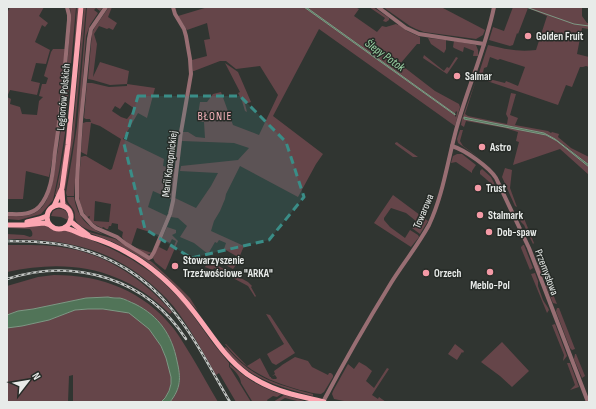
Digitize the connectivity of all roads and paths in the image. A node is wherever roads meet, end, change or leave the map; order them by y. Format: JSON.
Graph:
{"nodes":[{"id":1,"x":67,"y":7,"type":"edge"},
{"id":2,"x":81,"y":7,"type":"edge"},
{"id":3,"x":106,"y":7,"type":"edge"},
{"id":4,"x":172,"y":7,"type":"edge"},
{"id":5,"x":378,"y":7,"type":"edge"},
{"id":6,"x":494,"y":7,"type":"edge"},
{"id":7,"x":484,"y":44,"type":"junction"},
{"id":8,"x":452,"y":146,"type":"junction"},
{"id":9,"x":62,"y":188,"type":"junction"},
{"id":10,"x":54,"y":206,"type":"junction"},
{"id":11,"x":63,"y":206,"type":"junction"},
{"id":12,"x":7,"y":214,"type":"edge"},
{"id":13,"x":47,"y":216,"type":"junction"},
{"id":14,"x":70,"y":221,"type":"junction"},
{"id":15,"x":7,"y":225,"type":"edge"},
{"id":16,"x":20,"y":225,"type":"junction"},
{"id":17,"x":51,"y":226,"type":"junction"},
{"id":18,"x":64,"y":228,"type":"junction"},
{"id":19,"x":94,"y":238,"type":"junction"},
{"id":20,"x":323,"y":402,"type":"edge"},
{"id":21,"x":588,"y":402,"type":"edge"}],
"edges":[{"from":1,"to":12,"type":"street"},
{"from":2,"to":9,"type":"main road","name":"Legionów Polskich"},
{"from":3,"to":4,"type":"street","name":"Marii Konopnickiej"},
{"from":5,"to":7,"type":"street"},
{"from":6,"to":7,"type":"street","name":"Towarowa"},
{"from":7,"to":8,"type":"street","name":"Towarowa"},
{"from":8,"to":20,"type":"street","name":"Towarowa"},
{"from":8,"to":21,"type":"street","name":"Przemysłowa"},
{"from":9,"to":10,"type":"main road","name":"Legionów Polskich"},
{"from":9,"to":11,"type":"main road","name":"Legionów Polskich"},
{"from":10,"to":11,"type":"main road"},
{"from":10,"to":13,"type":"main road"},
{"from":11,"to":14,"type":"main road"},
{"from":13,"to":16,"type":"main road"},
{"from":13,"to":17,"type":"main road"},
{"from":14,"to":18,"type":"main road"},
{"from":14,"to":19,"type":"main road"},
{"from":15,"to":16,"type":"main road"},
{"from":16,"to":17,"type":"main road"},
{"from":17,"to":18,"type":"main road"},
{"from":18,"to":19,"type":"main road"},
{"from":19,"to":20,"type":"main road"}]}
